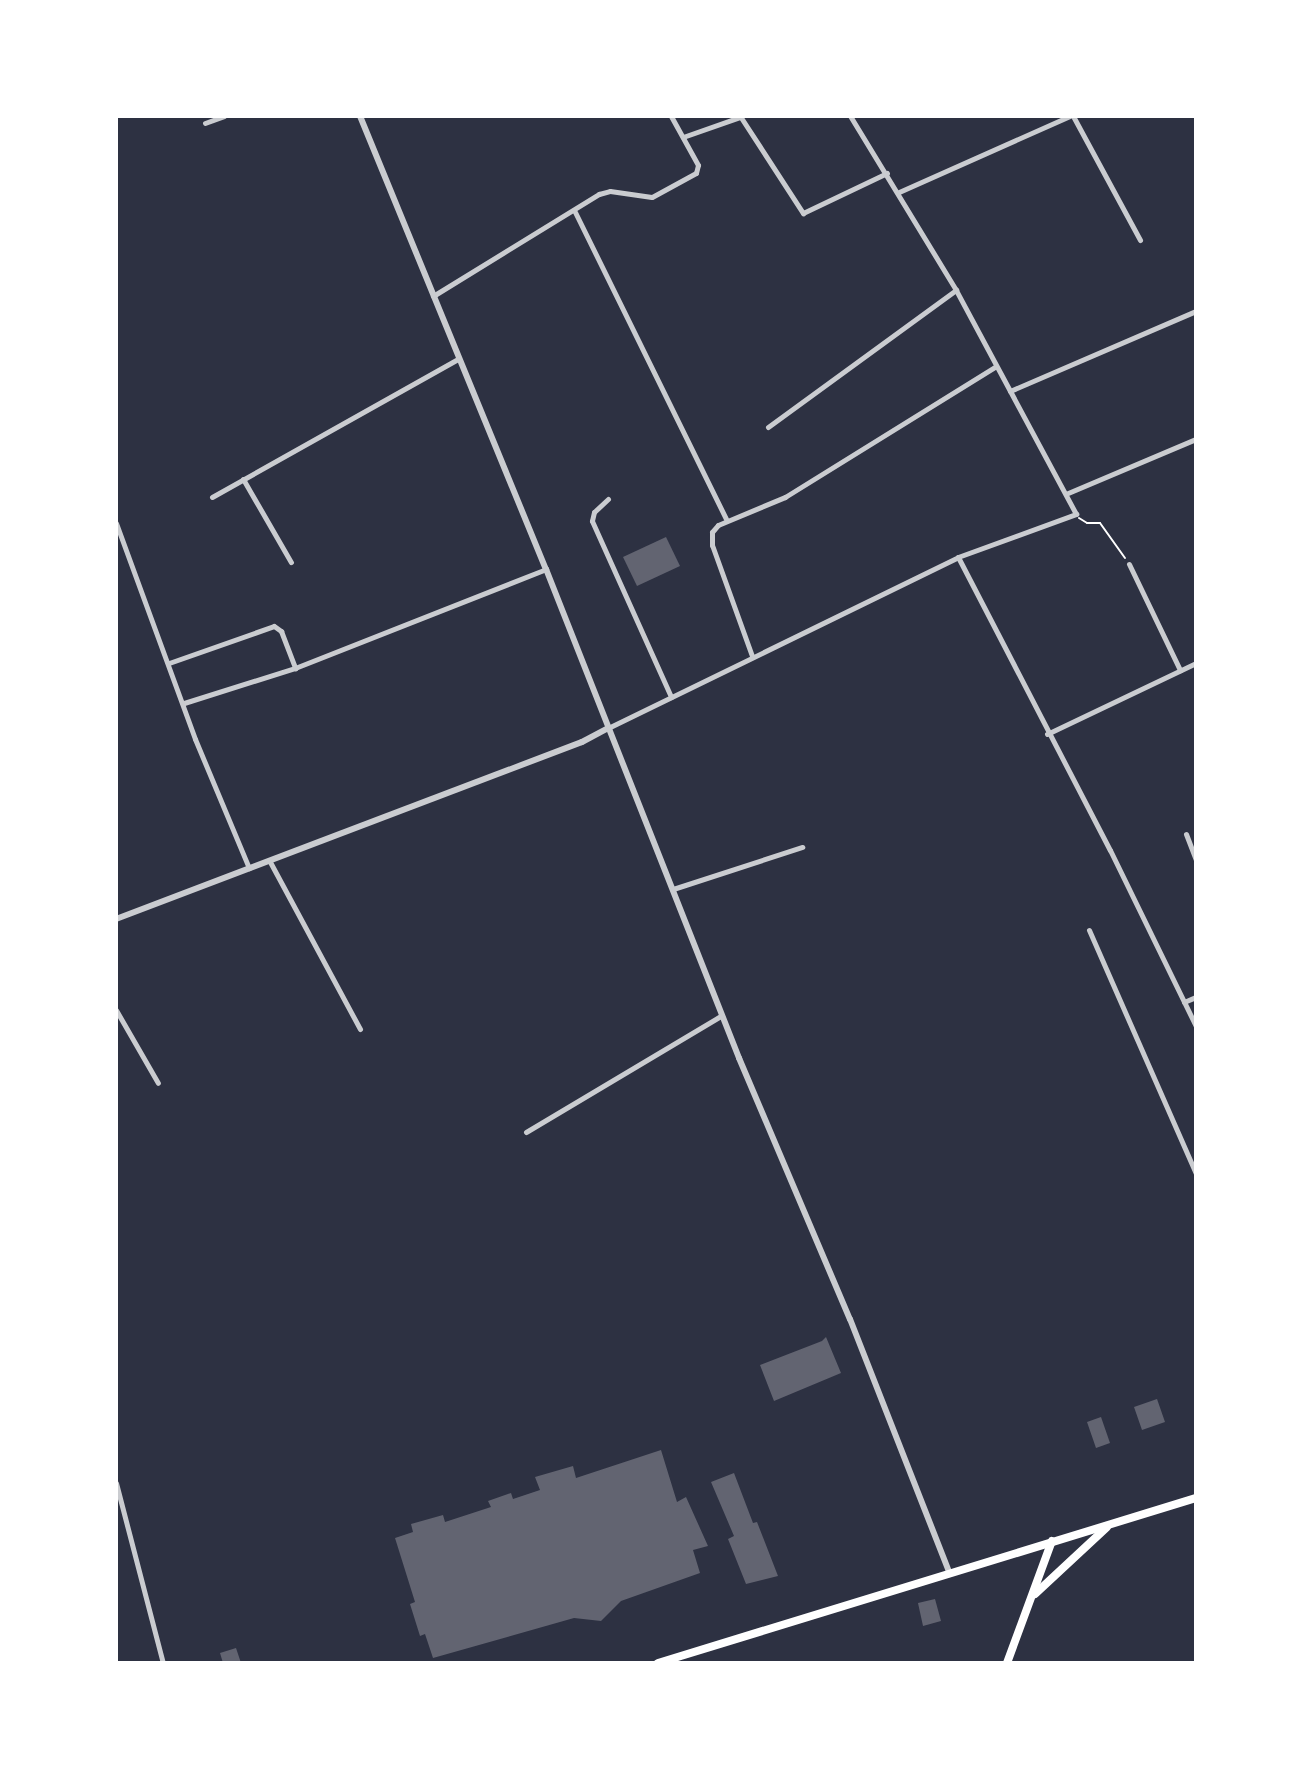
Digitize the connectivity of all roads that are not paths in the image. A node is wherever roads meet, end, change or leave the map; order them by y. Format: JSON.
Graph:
{"nodes":[{"id":1,"x":224,"y":116,"type":"edge"},
{"id":2,"x":360,"y":116,"type":"edge"},
{"id":3,"x":671,"y":116,"type":"edge"},
{"id":4,"x":740,"y":116,"type":"edge"},
{"id":5,"x":850,"y":116,"type":"edge"},
{"id":6,"x":1072,"y":116,"type":"edge"},
{"id":7,"x":205,"y":123,"type":"dead end"},
{"id":8,"x":683,"y":137,"type":"junction"},
{"id":9,"x":887,"y":173,"type":"junction"},
{"id":10,"x":899,"y":192,"type":"junction"},
{"id":11,"x":575,"y":212,"type":"junction"},
{"id":12,"x":1140,"y":240,"type":"dead end"},
{"id":13,"x":956,"y":290,"type":"junction"},
{"id":14,"x":433,"y":296,"type":"junction"},
{"id":15,"x":1196,"y":311,"type":"edge"},
{"id":16,"x":458,"y":359,"type":"junction"},
{"id":17,"x":995,"y":367,"type":"junction"},
{"id":18,"x":1010,"y":391,"type":"junction"},
{"id":19,"x":768,"y":427,"type":"dead end"},
{"id":20,"x":1196,"y":439,"type":"edge"},
{"id":21,"x":243,"y":479,"type":"junction"},
{"id":22,"x":1068,"y":493,"type":"junction"},
{"id":23,"x":212,"y":497,"type":"dead end"},
{"id":24,"x":608,"y":499,"type":"dead end"},
{"id":25,"x":726,"y":519,"type":"junction"},
{"id":26,"x":116,"y":523,"type":"edge"},
{"id":27,"x":958,"y":557,"type":"junction"},
{"id":28,"x":291,"y":562,"type":"dead end"},
{"id":29,"x":1129,"y":564,"type":"road end"},
{"id":30,"x":546,"y":569,"type":"junction"},
{"id":31,"x":752,"y":656,"type":"junction"},
{"id":32,"x":169,"y":663,"type":"junction"},
{"id":33,"x":1196,"y":663,"type":"edge"},
{"id":34,"x":295,"y":668,"type":"junction"},
{"id":35,"x":1180,"y":670,"type":"junction"},
{"id":36,"x":671,"y":697,"type":"junction"},
{"id":37,"x":184,"y":703,"type":"junction"},
{"id":38,"x":608,"y":728,"type":"junction"},
{"id":39,"x":1047,"y":734,"type":"junction"},
{"id":40,"x":1186,"y":834,"type":"dead end"},
{"id":41,"x":802,"y":847,"type":"dead end"},
{"id":42,"x":269,"y":860,"type":"junction"},
{"id":43,"x":1196,"y":860,"type":"edge"},
{"id":44,"x":249,"y":868,"type":"junction"},
{"id":45,"x":673,"y":889,"type":"junction"},
{"id":46,"x":116,"y":919,"type":"edge"},
{"id":47,"x":1089,"y":930,"type":"dead end"},
{"id":48,"x":1196,"y":997,"type":"edge"},
{"id":49,"x":1184,"y":1002,"type":"junction"},
{"id":50,"x":116,"y":1010,"type":"edge"},
{"id":51,"x":722,"y":1015,"type":"junction"},
{"id":52,"x":1196,"y":1026,"type":"edge"},
{"id":53,"x":360,"y":1029,"type":"dead end"},
{"id":54,"x":158,"y":1083,"type":"dead end"},
{"id":55,"x":526,"y":1132,"type":"dead end"},
{"id":56,"x":1196,"y":1174,"type":"edge"},
{"id":57,"x":116,"y":1483,"type":"edge"},
{"id":58,"x":1196,"y":1498,"type":"edge"},
{"id":59,"x":1111,"y":1524,"type":"junction"},
{"id":60,"x":1052,"y":1541,"type":"junction"},
{"id":61,"x":949,"y":1572,"type":"junction"},
{"id":62,"x":1029,"y":1601,"type":"junction"},
{"id":63,"x":163,"y":1663,"type":"edge"},
{"id":64,"x":658,"y":1663,"type":"edge"},
{"id":65,"x":1007,"y":1663,"type":"edge"}],
"edges":[{"from":1,"to":7,"type":"street"},
{"from":2,"to":14,"type":"street"},
{"from":3,"to":8,"type":"street"},
{"from":4,"to":8,"type":"street"},
{"from":4,"to":9,"type":"street"},
{"from":5,"to":9,"type":"street"},
{"from":6,"to":10,"type":"street"},
{"from":6,"to":12,"type":"street"},
{"from":8,"to":11,"type":"street"},
{"from":9,"to":10,"type":"street"},
{"from":10,"to":13,"type":"street"},
{"from":11,"to":14,"type":"street"},
{"from":11,"to":25,"type":"street"},
{"from":13,"to":17,"type":"street"},
{"from":13,"to":19,"type":"street"},
{"from":14,"to":16,"type":"street"},
{"from":15,"to":18,"type":"street"},
{"from":16,"to":21,"type":"street"},
{"from":16,"to":30,"type":"street"},
{"from":17,"to":18,"type":"street"},
{"from":17,"to":25,"type":"street"},
{"from":18,"to":22,"type":"street"},
{"from":20,"to":22,"type":"street"},
{"from":21,"to":23,"type":"street"},
{"from":21,"to":28,"type":"street"},
{"from":22,"to":27,"type":"street"},
{"from":24,"to":36,"type":"street"},
{"from":25,"to":31,"type":"street"},
{"from":26,"to":32,"type":"street"},
{"from":27,"to":31,"type":"street"},
{"from":27,"to":39,"type":"street"},
{"from":29,"to":35,"type":"street"},
{"from":30,"to":34,"type":"street"},
{"from":30,"to":38,"type":"street"},
{"from":31,"to":36,"type":"street"},
{"from":32,"to":34,"type":"street"},
{"from":32,"to":37,"type":"street"},
{"from":33,"to":35,"type":"street"},
{"from":34,"to":37,"type":"street"},
{"from":35,"to":39,"type":"street"},
{"from":36,"to":38,"type":"street"},
{"from":37,"to":44,"type":"street"},
{"from":38,"to":42,"type":"street"},
{"from":38,"to":45,"type":"street"},
{"from":39,"to":49,"type":"street"},
{"from":40,"to":43,"type":"street"},
{"from":41,"to":45,"type":"street"},
{"from":42,"to":44,"type":"street"},
{"from":42,"to":53,"type":"street"},
{"from":44,"to":46,"type":"street"},
{"from":45,"to":51,"type":"street"},
{"from":47,"to":56,"type":"street"},
{"from":48,"to":49,"type":"street"},
{"from":49,"to":52,"type":"street"},
{"from":50,"to":54,"type":"street"},
{"from":51,"to":55,"type":"street"},
{"from":51,"to":61,"type":"street"},
{"from":57,"to":63,"type":"street"},
{"from":58,"to":59,"type":"main road"},
{"from":59,"to":60,"type":"main road"},
{"from":59,"to":62,"type":"main road"},
{"from":60,"to":61,"type":"main road"},
{"from":60,"to":62,"type":"main road"},
{"from":61,"to":64,"type":"main road"},
{"from":62,"to":65,"type":"main road"}]}
